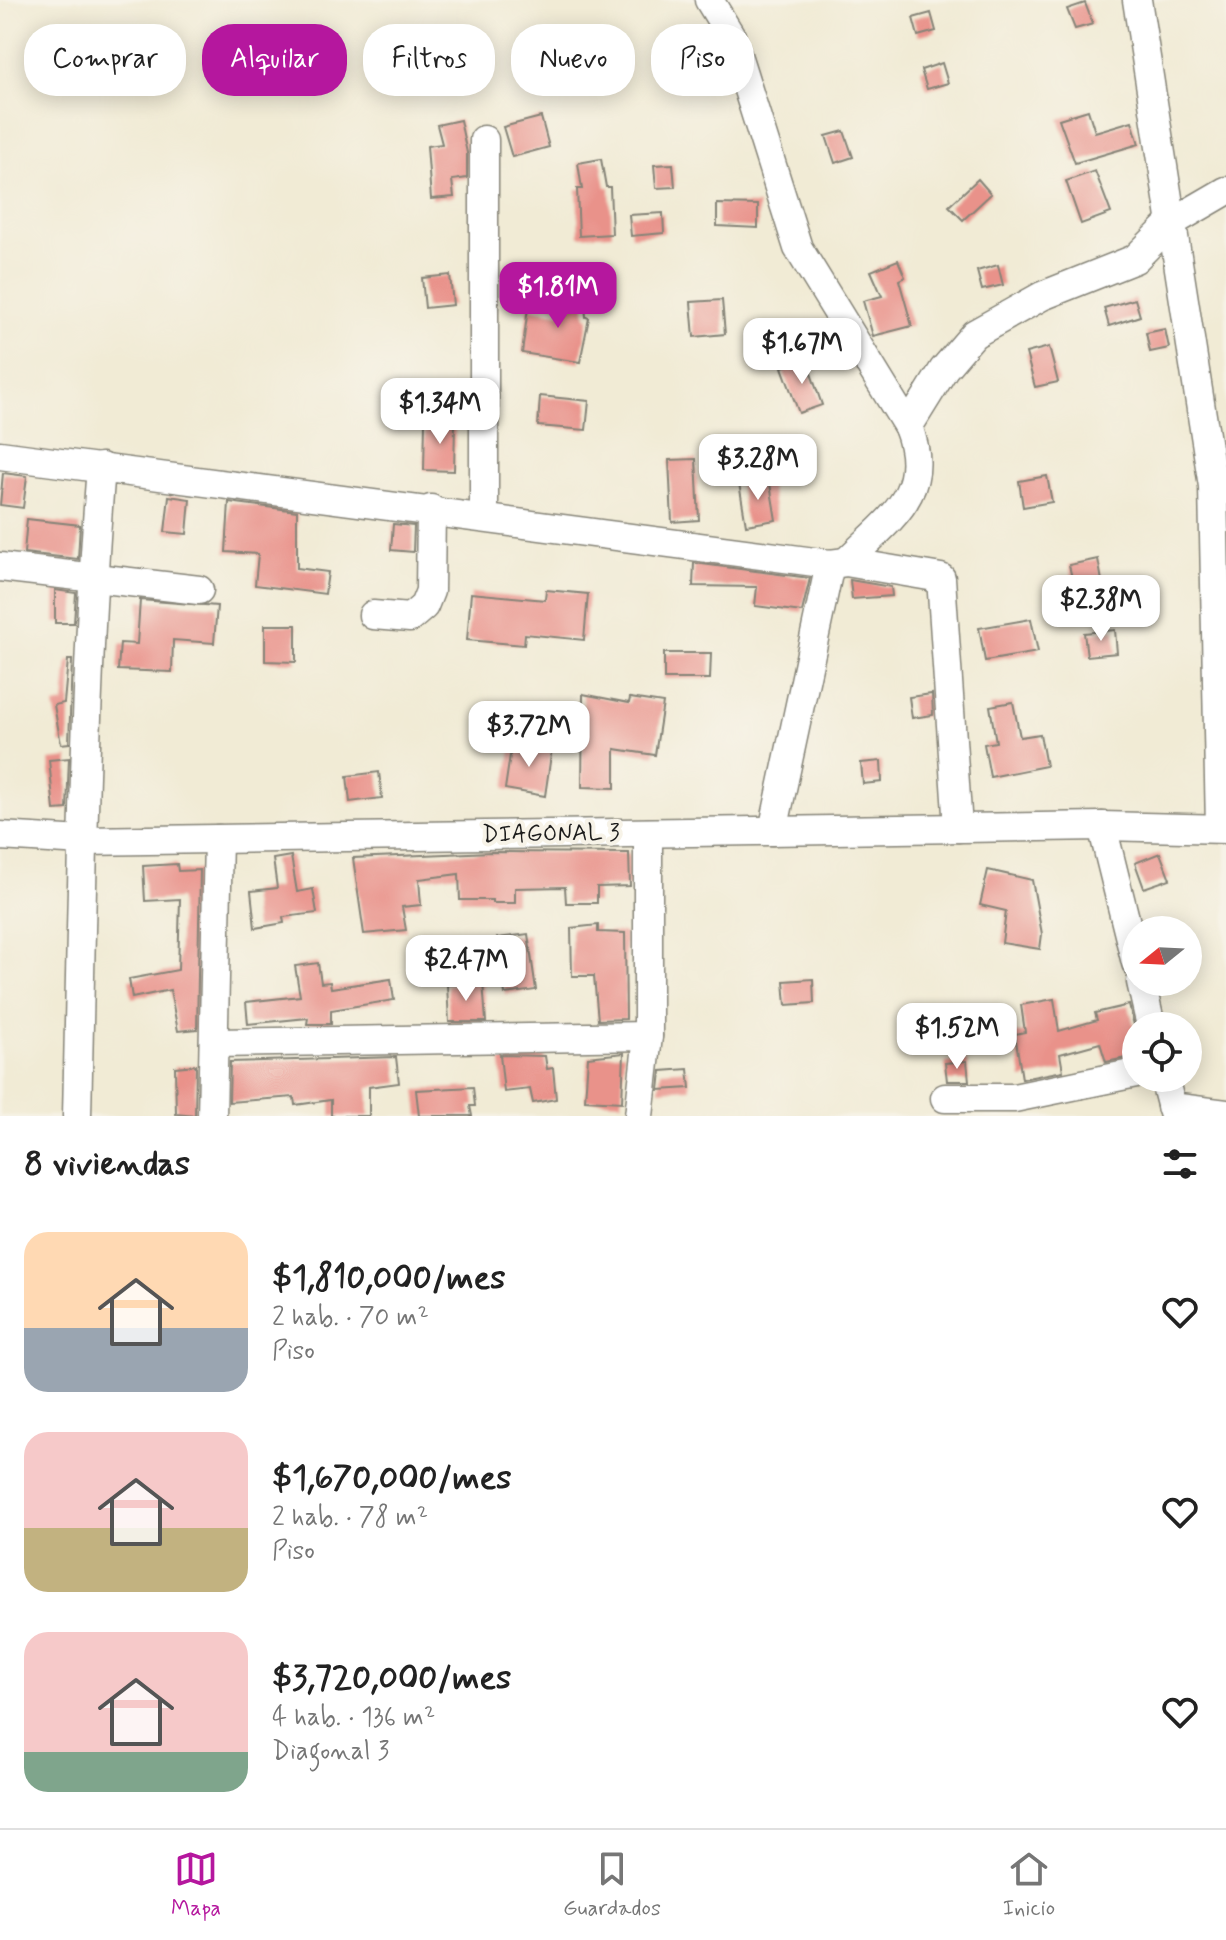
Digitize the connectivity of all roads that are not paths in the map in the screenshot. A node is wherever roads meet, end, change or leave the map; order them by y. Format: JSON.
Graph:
{"nodes":[{"id":1,"x":709,"y":0,"type":"edge"},
{"id":2,"x":1137,"y":0,"type":"edge"},
{"id":3,"x":484,"y":140,"type":"dead end"},
{"id":4,"x":1226,"y":191,"type":"edge"},
{"id":5,"x":1171,"y":223,"type":"junction"},
{"id":6,"x":908,"y":427,"type":"junction"},
{"id":7,"x":0,"y":455,"type":"edge"},
{"id":8,"x":101,"y":467,"type":"junction"},
{"id":9,"x":1219,"y":485,"type":"edge"},
{"id":10,"x":431,"y":509,"type":"junction"},
{"id":11,"x":484,"y":516,"type":"junction"},
{"id":12,"x":838,"y":563,"type":"junction"},
{"id":13,"x":0,"y":567,"type":"edge"},
{"id":14,"x":93,"y":578,"type":"junction"},
{"id":15,"x":199,"y":590,"type":"dead end"},
{"id":16,"x":373,"y":615,"type":"dead end"},
{"id":17,"x":1102,"y":826,"type":"junction"},
{"id":18,"x":958,"y":828,"type":"junction"},
{"id":19,"x":1223,"y":828,"type":"edge"},
{"id":20,"x":773,"y":831,"type":"junction"},
{"id":21,"x":648,"y":833,"type":"junction"},
{"id":22,"x":0,"y":836,"type":"edge"},
{"id":23,"x":218,"y":839,"type":"junction"},
{"id":24,"x":83,"y":841,"type":"junction"},
{"id":25,"x":1124,"y":916,"type":"edge"},
{"id":26,"x":648,"y":1036,"type":"junction"},
{"id":27,"x":214,"y":1043,"type":"junction"},
{"id":28,"x":1122,"y":1076,"type":"edge"},
{"id":29,"x":945,"y":1098,"type":"dead end"},
{"id":30,"x":1172,"y":1111,"type":"edge"},
{"id":31,"x":1226,"y":1114,"type":"edge"},
{"id":32,"x":77,"y":1116,"type":"edge"},
{"id":33,"x":212,"y":1116,"type":"edge"},
{"id":34,"x":639,"y":1116,"type":"edge"}],
"edges":[{"from":1,"to":6,"type":"street"},
{"from":2,"to":5,"type":"street"},
{"from":3,"to":11,"type":"street"},
{"from":4,"to":5,"type":"street"},
{"from":5,"to":6,"type":"street"},
{"from":5,"to":9,"type":"street"},
{"from":6,"to":12,"type":"street"},
{"from":7,"to":8,"type":"street"},
{"from":8,"to":10,"type":"street"},
{"from":8,"to":14,"type":"street"},
{"from":9,"to":19,"type":"street"},
{"from":10,"to":11,"type":"street"},
{"from":10,"to":16,"type":"street"},
{"from":11,"to":12,"type":"street"},
{"from":12,"to":18,"type":"street"},
{"from":12,"to":20,"type":"street"},
{"from":13,"to":14,"type":"street"},
{"from":14,"to":15,"type":"street"},
{"from":14,"to":24,"type":"street"},
{"from":17,"to":18,"type":"street","name":"DIAGONAL 3"},
{"from":17,"to":19,"type":"street","name":"DIAGONAL 3"},
{"from":17,"to":25,"type":"street"},
{"from":18,"to":20,"type":"street","name":"DIAGONAL 3"},
{"from":20,"to":21,"type":"street","name":"DIAGONAL 3"},
{"from":21,"to":23,"type":"street","name":"DIAGONAL 3"},
{"from":21,"to":26,"type":"street"},
{"from":22,"to":24,"type":"street","name":"DIAGONAL 3"},
{"from":23,"to":24,"type":"street","name":"DIAGONAL 3"},
{"from":23,"to":27,"type":"street"},
{"from":24,"to":32,"type":"street"},
{"from":26,"to":27,"type":"street"},
{"from":26,"to":34,"type":"street"},
{"from":27,"to":33,"type":"street"},
{"from":28,"to":29,"type":"street"},
{"from":30,"to":31,"type":"street"}]}
